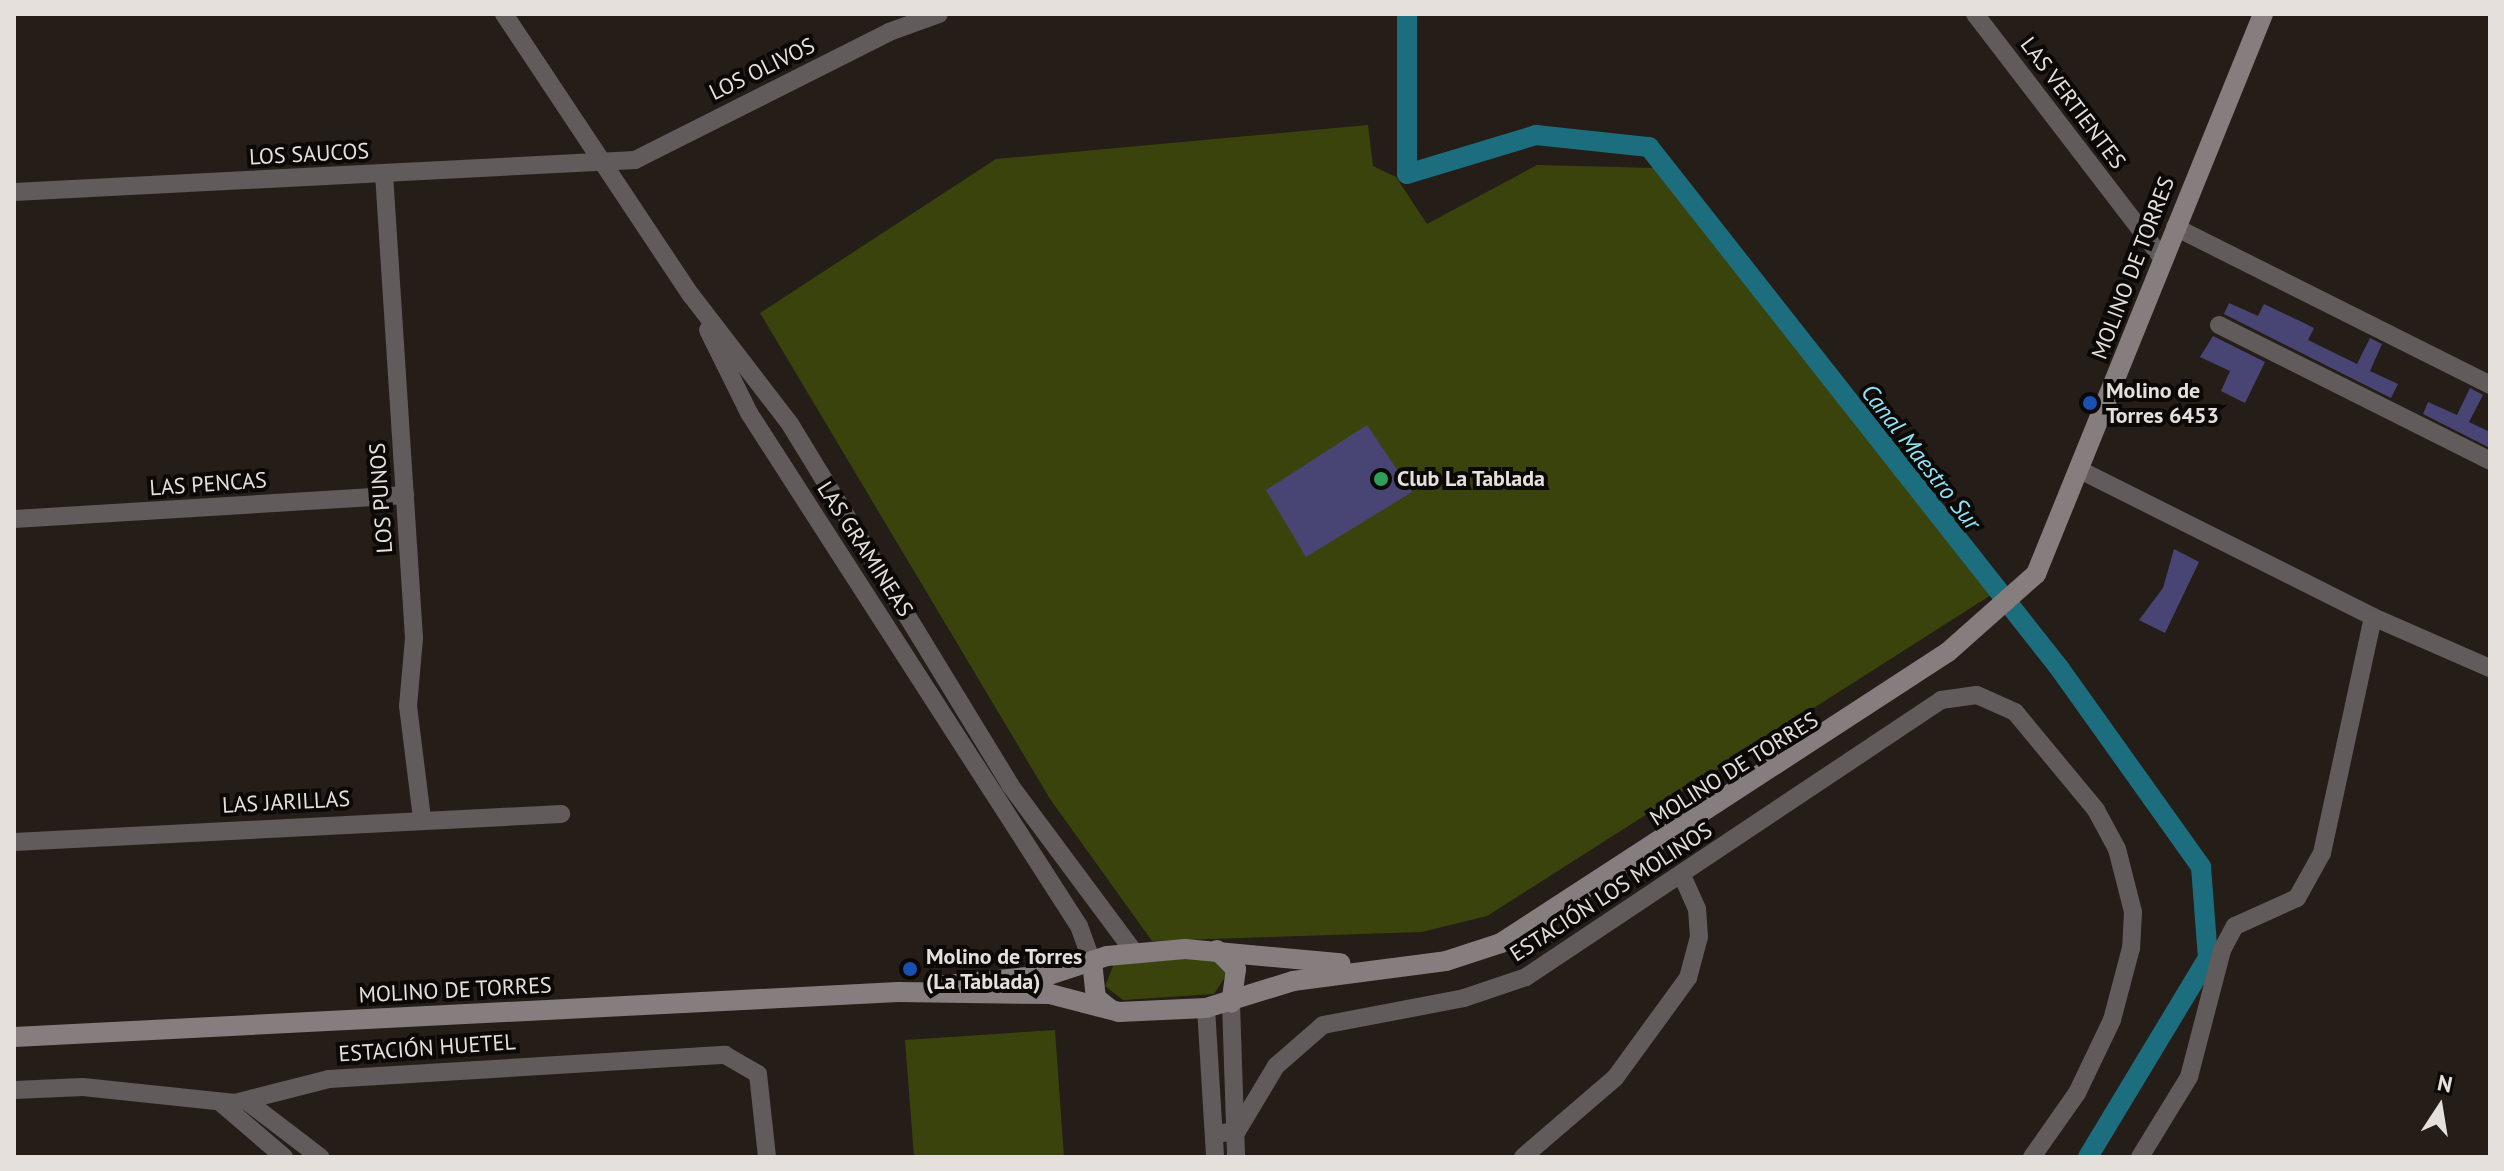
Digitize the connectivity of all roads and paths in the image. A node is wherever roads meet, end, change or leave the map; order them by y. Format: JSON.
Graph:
{"nodes":[{"id":1,"x":504,"y":14,"type":"edge"},
{"id":2,"x":939,"y":14,"type":"edge"},
{"id":3,"x":1975,"y":14,"type":"edge"},
{"id":4,"x":2263,"y":14,"type":"edge"},
{"id":5,"x":606,"y":161,"type":"junction"},
{"id":6,"x":384,"y":174,"type":"junction"},
{"id":7,"x":14,"y":192,"type":"edge"},
{"id":8,"x":2175,"y":227,"type":"junction"},
{"id":9,"x":2163,"y":259,"type":"junction"},
{"id":10,"x":691,"y":295,"type":"junction"},
{"id":11,"x":2219,"y":325,"type":"dead end"},
{"id":12,"x":2490,"y":385,"type":"edge"},
{"id":13,"x":2490,"y":461,"type":"edge"},
{"id":14,"x":2082,"y":471,"type":"junction"},
{"id":15,"x":405,"y":495,"type":"junction"},
{"id":16,"x":14,"y":519,"type":"edge"},
{"id":17,"x":2373,"y":617,"type":"junction"},
{"id":18,"x":2490,"y":668,"type":"edge"},
{"id":19,"x":561,"y":814,"type":"dead end"},
{"id":20,"x":422,"y":819,"type":"junction"},
{"id":21,"x":14,"y":842,"type":"edge"},
{"id":22,"x":1682,"y":875,"type":"junction"},
{"id":23,"x":1214,"y":950,"type":"junction"},
{"id":24,"x":1134,"y":952,"type":"junction"},
{"id":25,"x":1092,"y":961,"type":"junction"},
{"id":26,"x":1379,"y":967,"type":"junction"},
{"id":27,"x":898,"y":992,"type":"junction"},
{"id":28,"x":1231,"y":1003,"type":"junction"},
{"id":29,"x":1206,"y":1008,"type":"junction"},
{"id":30,"x":1113,"y":1011,"type":"junction"},
{"id":31,"x":14,"y":1037,"type":"edge"},
{"id":32,"x":14,"y":1090,"type":"edge"},
{"id":33,"x":248,"y":1102,"type":"junction"},
{"id":34,"x":221,"y":1103,"type":"junction"},
{"id":35,"x":1237,"y":1131,"type":"junction"},
{"id":36,"x":1214,"y":1134,"type":"junction"},
{"id":37,"x":284,"y":1157,"type":"edge"},
{"id":38,"x":320,"y":1157,"type":"edge"},
{"id":39,"x":767,"y":1157,"type":"edge"},
{"id":40,"x":1215,"y":1157,"type":"edge"},
{"id":41,"x":1236,"y":1157,"type":"edge"},
{"id":42,"x":1523,"y":1157,"type":"edge"},
{"id":43,"x":2032,"y":1157,"type":"edge"},
{"id":44,"x":2140,"y":1157,"type":"edge"}],
"edges":[{"from":1,"to":5,"type":"street","name":"LAS GRAMINEAS"},
{"from":2,"to":5,"type":"street","name":"LOS OLIVOS"},
{"from":3,"to":9,"type":"street","name":"LAS VERTIENTES"},
{"from":4,"to":8,"type":"main road","name":"MOLINO DE TORRES"},
{"from":5,"to":6,"type":"street","name":"LOS SAUCOS"},
{"from":5,"to":10,"type":"street","name":"LAS GRAMINEAS"},
{"from":6,"to":7,"type":"street","name":"LOS SAUCOS"},
{"from":6,"to":15,"type":"street","name":"LOS PUNOS"},
{"from":8,"to":9,"type":"main road","name":"MOLINO DE TORRES"},
{"from":8,"to":12,"type":"street"},
{"from":9,"to":14,"type":"main road","name":"MOLINO DE TORRES"},
{"from":10,"to":24,"type":"street","name":"LAS GRAMINEAS"},
{"from":10,"to":25,"type":"street","name":"LAS GRAMINEAS"},
{"from":11,"to":13,"type":"street"},
{"from":14,"to":17,"type":"street"},
{"from":14,"to":26,"type":"main road","name":"MOLINO DE TORRES"},
{"from":15,"to":16,"type":"street","name":"LAS PENCAS"},
{"from":15,"to":20,"type":"street","name":"LOS PUNOS"},
{"from":17,"to":18,"type":"street"},
{"from":17,"to":44,"type":"street"},
{"from":19,"to":20,"type":"street","name":"LAS JARILLAS"},
{"from":20,"to":21,"type":"street","name":"LAS JARILLAS"},
{"from":22,"to":35,"type":"street","name":"ESTACIÓN LOS MOLINOS"},
{"from":22,"to":42,"type":"street"},
{"from":22,"to":43,"type":"street","name":"ESTACIÓN LOS MOLINOS"},
{"from":23,"to":24,"type":"main road","name":"MOLINO DE TORRES"},
{"from":23,"to":26,"type":"main road","name":"MOLINO DE TORRES"},
{"from":23,"to":28,"type":"main road"},
{"from":24,"to":25,"type":"main road","name":"MOLINO DE TORRES"},
{"from":25,"to":27,"type":"main road","name":"MOLINO DE TORRES"},
{"from":25,"to":30,"type":"main road"},
{"from":26,"to":28,"type":"main road","name":"MOLINO DE TORRES"},
{"from":27,"to":30,"type":"main road","name":"MOLINO DE TORRES"},
{"from":27,"to":31,"type":"main road","name":"MOLINO DE TORRES"},
{"from":28,"to":29,"type":"main road","name":"MOLINO DE TORRES"},
{"from":28,"to":35,"type":"street","name":"ESTACIÓN LOS MOLINOS"},
{"from":29,"to":30,"type":"main road","name":"MOLINO DE TORRES"},
{"from":29,"to":36,"type":"street"},
{"from":32,"to":34,"type":"street","name":"ESTACIÓN HUETEL"},
{"from":33,"to":34,"type":"street","name":"ESTACIÓN HUETEL"},
{"from":33,"to":38,"type":"street"},
{"from":33,"to":39,"type":"street","name":"ESTACIÓN HUETEL"},
{"from":34,"to":37,"type":"street"},
{"from":35,"to":36,"type":"street"},
{"from":35,"to":41,"type":"street","name":"ESTACIÓN LOS MOLINOS"},
{"from":36,"to":40,"type":"street"}]}
